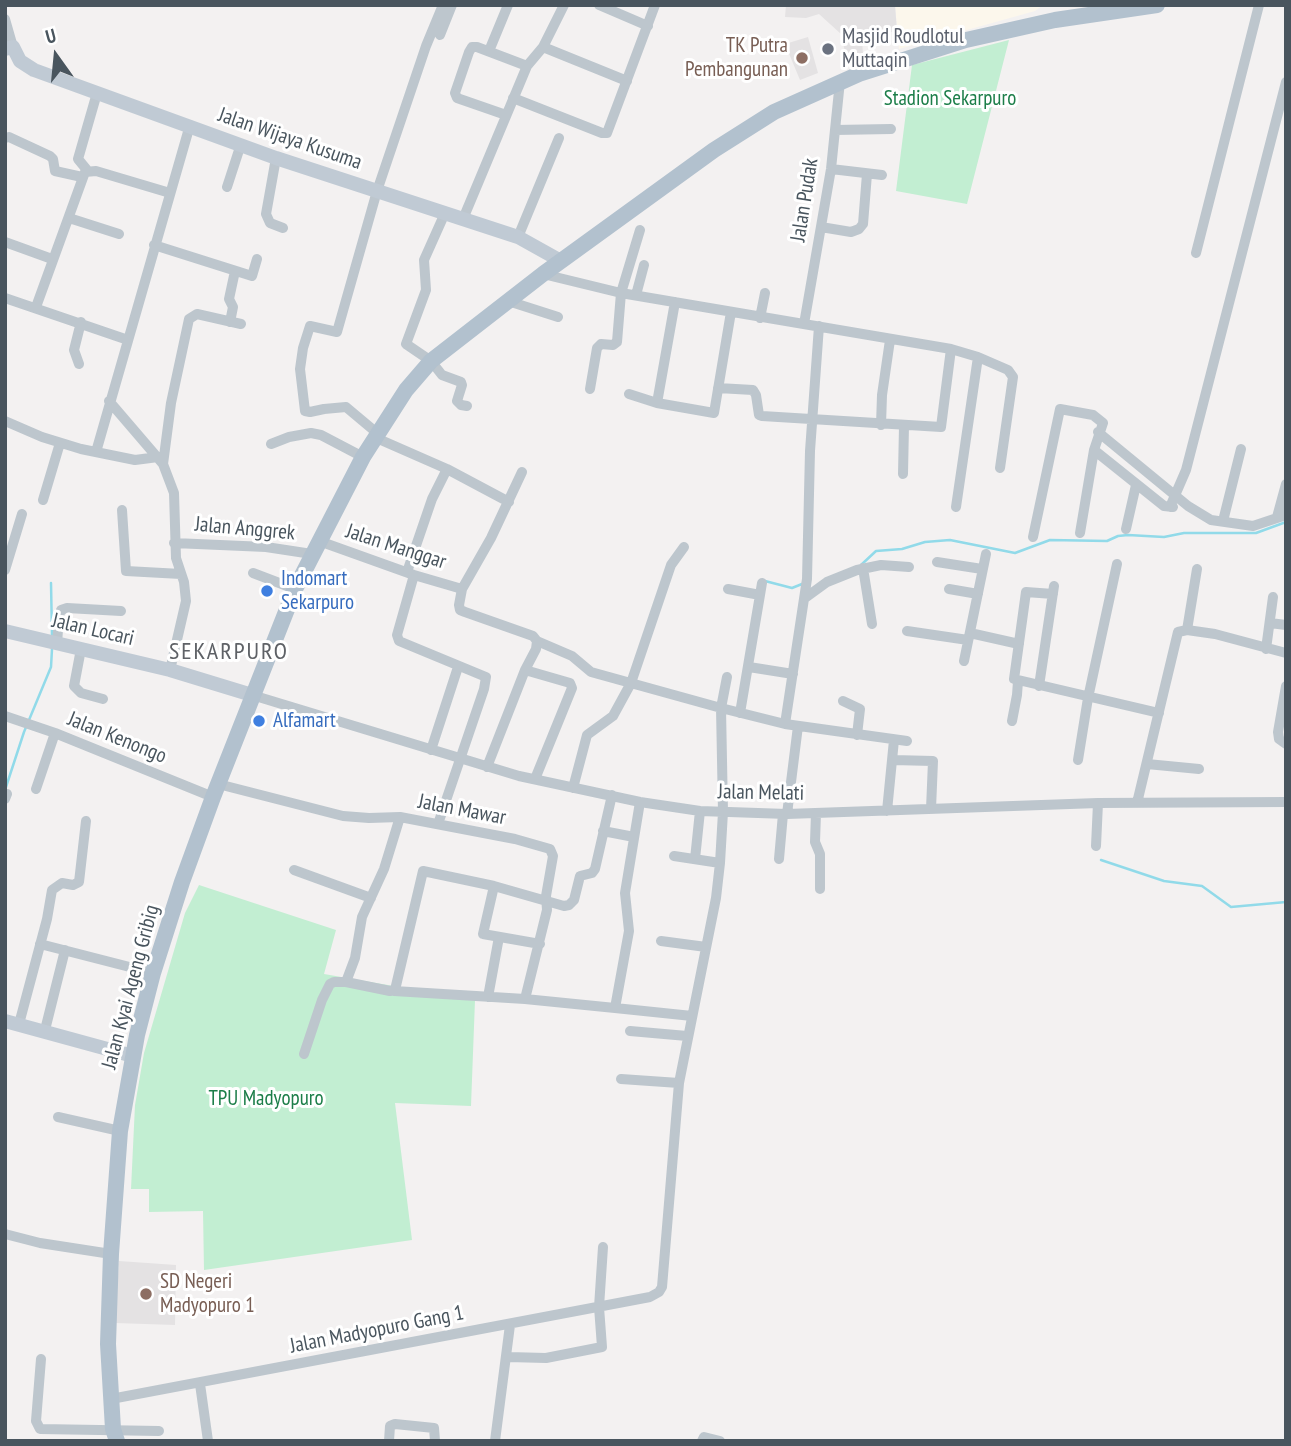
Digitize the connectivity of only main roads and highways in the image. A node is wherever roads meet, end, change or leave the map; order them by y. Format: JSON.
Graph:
{"nodes":[{"id":1,"x":1157,"y":5,"type":"edge"},
{"id":2,"x":1057,"y":12,"type":"edge"},
{"id":3,"x":113,"y":1437,"type":"edge"}],
"edges":[{"from":1,"to":2,"type":"main road","name":"Jalan Kyai Ageng Gribig"},
{"from":2,"to":3,"type":"main road","name":"Jalan Kyai Ageng Gribig"}]}
